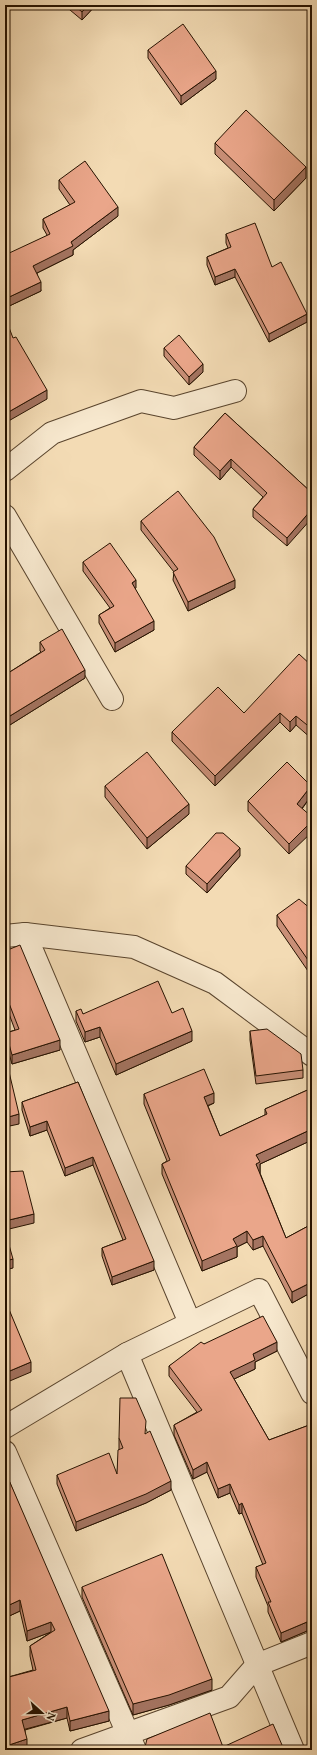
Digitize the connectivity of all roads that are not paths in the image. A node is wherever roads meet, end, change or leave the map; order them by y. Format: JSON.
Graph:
{"nodes":[{"id":1,"x":235,"y":392,"type":"dead end"},
{"id":2,"x":5,"y":470,"type":"edge"},
{"id":3,"x":5,"y":516,"type":"edge"},
{"id":4,"x":112,"y":699,"type":"dead end"},
{"id":5,"x":15,"y":935,"type":"edge"},
{"id":6,"x":312,"y":1054,"type":"edge"},
{"id":7,"x":190,"y":1323,"type":"junction"},
{"id":8,"x":127,"y":1354,"type":"junction"},
{"id":9,"x":310,"y":1380,"type":"edge"},
{"id":10,"x":5,"y":1427,"type":"edge"},
{"id":11,"x":5,"y":1452,"type":"edge"},
{"id":12,"x":312,"y":1643,"type":"edge"},
{"id":13,"x":257,"y":1665,"type":"junction"},
{"id":14,"x":132,"y":1742,"type":"edge"},
{"id":15,"x":82,"y":1750,"type":"edge"},
{"id":16,"x":293,"y":1750,"type":"edge"}],
"edges":[{"from":1,"to":2,"type":"street"},
{"from":3,"to":4,"type":"street"},
{"from":5,"to":6,"type":"street"},
{"from":5,"to":7,"type":"street"},
{"from":7,"to":8,"type":"street"},
{"from":7,"to":9,"type":"street"},
{"from":8,"to":10,"type":"street"},
{"from":8,"to":13,"type":"street"},
{"from":11,"to":14,"type":"street"},
{"from":12,"to":13,"type":"street"},
{"from":13,"to":14,"type":"street"},
{"from":13,"to":16,"type":"street"},
{"from":14,"to":15,"type":"street"}]}
